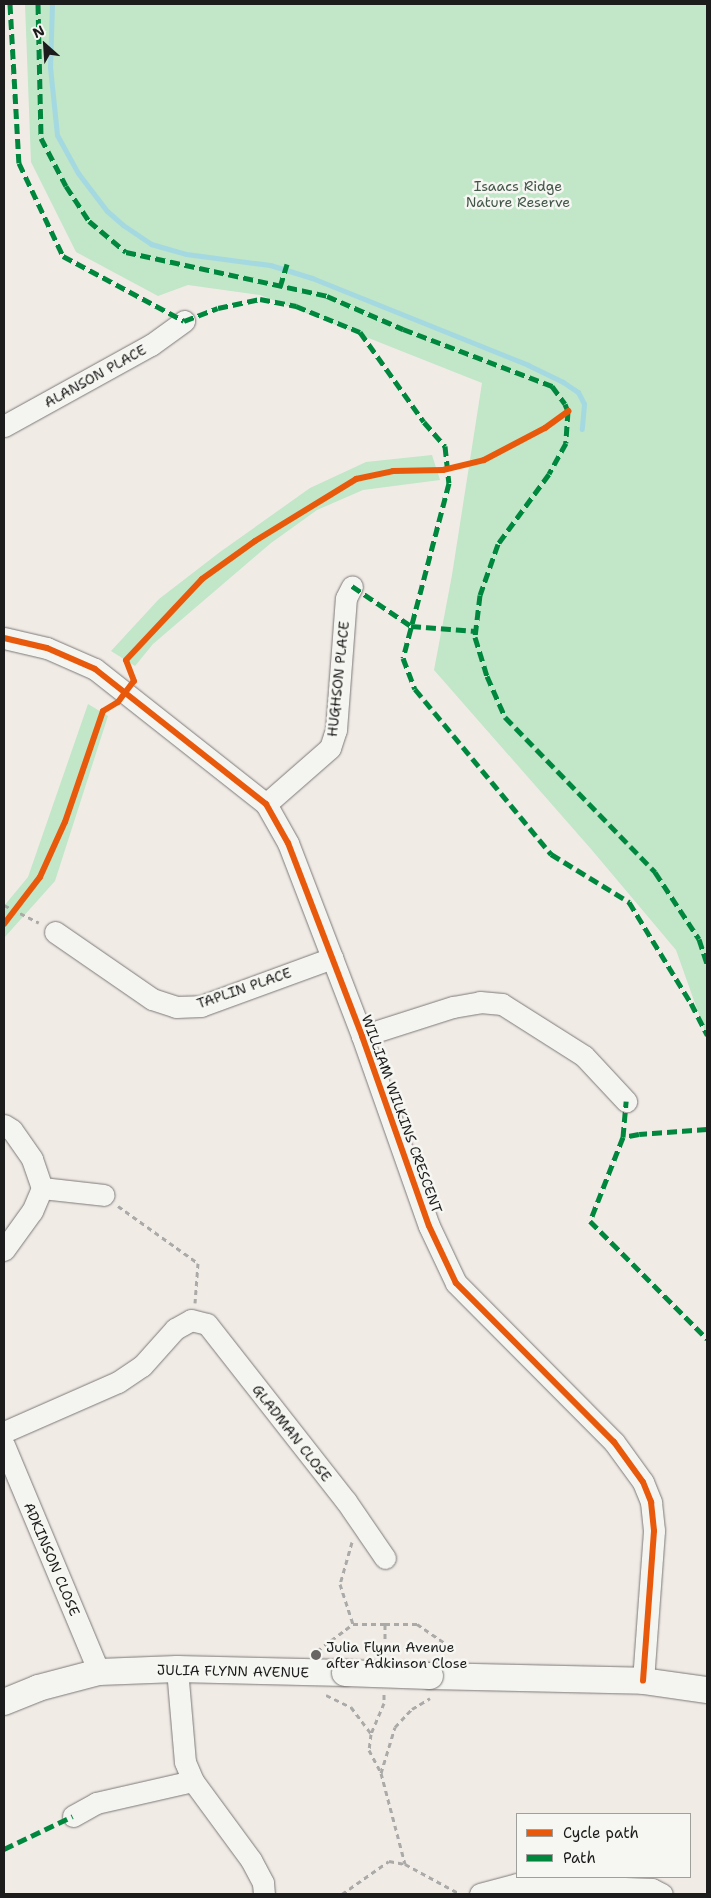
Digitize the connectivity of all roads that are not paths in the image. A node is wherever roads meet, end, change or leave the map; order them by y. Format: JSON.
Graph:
{"nodes":[{"id":1,"x":184,"y":322,"type":"dead end"},
{"id":2,"x":4,"y":426,"type":"edge"},
{"id":3,"x":352,"y":586,"type":"dead end"},
{"id":4,"x":4,"y":638,"type":"edge"},
{"id":5,"x":266,"y":804,"type":"junction"},
{"id":6,"x":55,"y":932,"type":"road end"},
{"id":7,"x":332,"y":958,"type":"junction"},
{"id":8,"x":362,"y":1036,"type":"junction"},
{"id":9,"x":626,"y":1101,"type":"dead end"},
{"id":10,"x":4,"y":1125,"type":"edge"},
{"id":11,"x":42,"y":1188,"type":"junction"},
{"id":12,"x":104,"y":1195,"type":"road end"},
{"id":13,"x":4,"y":1250,"type":"edge"},
{"id":14,"x":4,"y":1432,"type":"edge"},
{"id":15,"x":4,"y":1445,"type":"edge"},
{"id":16,"x":385,"y":1558,"type":"dead end"},
{"id":17,"x":177,"y":1669,"type":"junction"},
{"id":18,"x":99,"y":1672,"type":"junction"},
{"id":19,"x":643,"y":1681,"type":"junction"},
{"id":20,"x":707,"y":1690,"type":"edge"},
{"id":21,"x":4,"y":1702,"type":"edge"},
{"id":22,"x":193,"y":1781,"type":"junction"},
{"id":23,"x":73,"y":1816,"type":"dead end"},
{"id":24,"x":264,"y":1894,"type":"edge"},
{"id":25,"x":480,"y":1894,"type":"edge"},
{"id":26,"x":662,"y":1894,"type":"edge"}],
"edges":[{"from":1,"to":2,"type":"street","name":"ALANSON PLACE"},
{"from":3,"to":5,"type":"street","name":"HUGHSON PLACE"},
{"from":4,"to":5,"type":"street","name":"WILLIAM WILKINS CRESCENT"},
{"from":5,"to":7,"type":"street","name":"WILLIAM WILKINS CRESCENT"},
{"from":6,"to":7,"type":"street","name":"TAPLIN PLACE"},
{"from":7,"to":8,"type":"street","name":"WILLIAM WILKINS CRESCENT"},
{"from":8,"to":9,"type":"street"},
{"from":8,"to":19,"type":"street","name":"WILLIAM WILKINS CRESCENT"},
{"from":10,"to":11,"type":"street"},
{"from":11,"to":12,"type":"street"},
{"from":11,"to":13,"type":"street"},
{"from":14,"to":16,"type":"street","name":"GLADMAN CLOSE"},
{"from":15,"to":18,"type":"street","name":"ADKINSON CLOSE"},
{"from":17,"to":18,"type":"street","name":"JULIA FLYNN AVENUE"},
{"from":17,"to":19,"type":"street","name":"JULIA FLYNN AVENUE","bridge":true},
{"from":17,"to":22,"type":"street"},
{"from":18,"to":21,"type":"street","name":"JULIA FLYNN AVENUE"},
{"from":19,"to":20,"type":"street","name":"JULIA FLYNN AVENUE"},
{"from":22,"to":23,"type":"street"},
{"from":22,"to":24,"type":"street"},
{"from":25,"to":26,"type":"street"}]}
